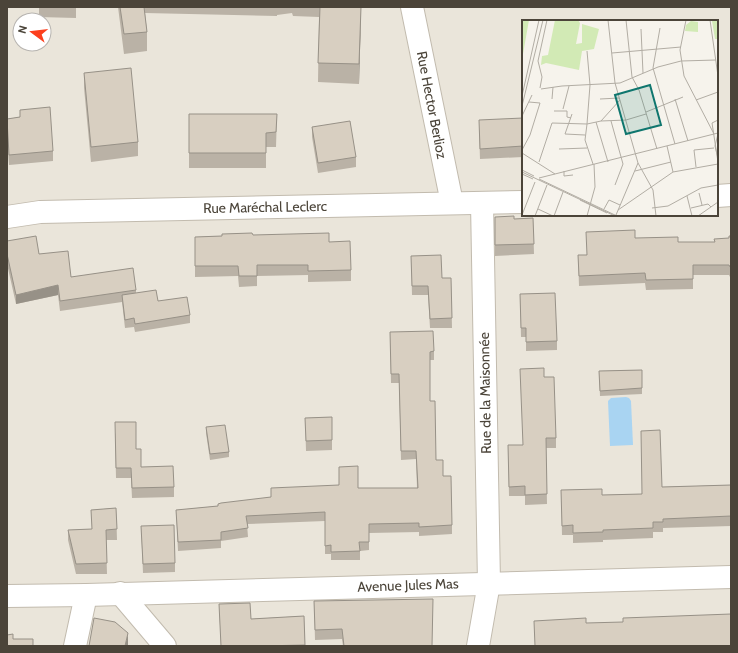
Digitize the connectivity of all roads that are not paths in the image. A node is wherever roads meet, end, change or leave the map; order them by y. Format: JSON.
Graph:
{"nodes":[{"id":1,"x":412,"y":7,"type":"edge"},
{"id":2,"x":731,"y":195,"type":"edge"},
{"id":3,"x":718,"y":196,"type":"edge"},
{"id":4,"x":522,"y":202,"type":"edge"},
{"id":5,"x":452,"y":203,"type":"junction"},
{"id":6,"x":482,"y":203,"type":"junction"},
{"id":7,"x":7,"y":217,"type":"edge"},
{"id":8,"x":731,"y":577,"type":"edge"},
{"id":9,"x":489,"y":583,"type":"junction"},
{"id":10,"x":120,"y":593,"type":"junction"},
{"id":11,"x":86,"y":595,"type":"junction"},
{"id":12,"x":7,"y":596,"type":"edge"},
{"id":13,"x":75,"y":646,"type":"edge"},
{"id":14,"x":165,"y":646,"type":"edge"},
{"id":15,"x":478,"y":646,"type":"edge"}],
"edges":[{"from":1,"to":5,"type":"street","name":"Rue Hector Berlioz"},
{"from":2,"to":3,"type":"street"},
{"from":4,"to":6,"type":"street","name":"Rue Maréchal Leclerc"},
{"from":5,"to":6,"type":"street","name":"Rue Maréchal Leclerc"},
{"from":5,"to":7,"type":"street","name":"Rue Maréchal Leclerc"},
{"from":6,"to":9,"type":"street","name":"Rue de la Maisonnée"},
{"from":8,"to":9,"type":"street","name":"Avenue Jules Mas"},
{"from":9,"to":10,"type":"street","name":"Avenue Jules Mas"},
{"from":9,"to":15,"type":"street","name":"Rue de la Maisonnée"},
{"from":10,"to":11,"type":"street","name":"Avenue Jules Mas"},
{"from":10,"to":14,"type":"street"},
{"from":11,"to":12,"type":"street","name":"Avenue Jules Mas"},
{"from":11,"to":13,"type":"street"}]}
